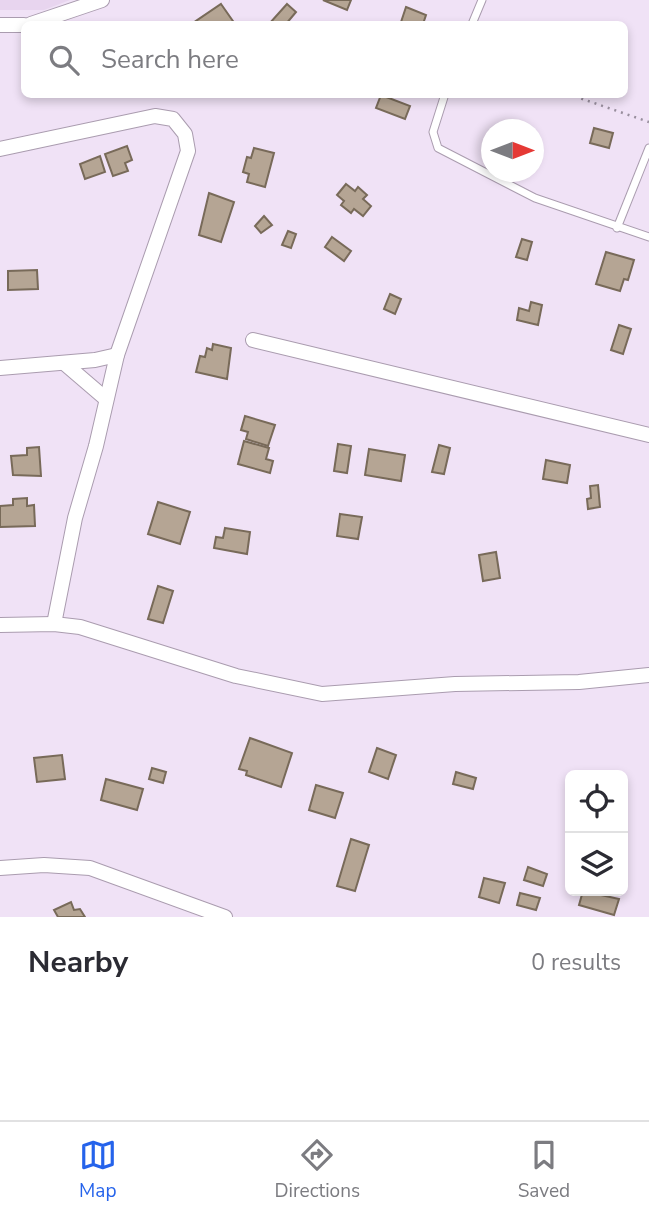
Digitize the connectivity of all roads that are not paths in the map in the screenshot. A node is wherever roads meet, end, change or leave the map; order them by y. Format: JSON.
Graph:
{"nodes":[{"id":1,"x":102,"y":0,"type":"edge"},
{"id":2,"x":482,"y":0,"type":"edge"},
{"id":3,"x":40,"y":21,"type":"edge"},
{"id":4,"x":473,"y":21,"type":"edge"},
{"id":5,"x":0,"y":25,"type":"edge"},
{"id":6,"x":21,"y":25,"type":"edge"},
{"id":7,"x":445,"y":98,"type":"edge"},
{"id":8,"x":649,"y":148,"type":"edge"},
{"id":9,"x":0,"y":149,"type":"edge"},
{"id":10,"x":617,"y":228,"type":"junction"},
{"id":11,"x":649,"y":237,"type":"edge"},
{"id":12,"x":253,"y":340,"type":"dead end"},
{"id":13,"x":117,"y":355,"type":"junction"},
{"id":14,"x":64,"y":363,"type":"junction"},
{"id":15,"x":0,"y":368,"type":"edge"},
{"id":16,"x":106,"y":399,"type":"junction"},
{"id":17,"x":649,"y":435,"type":"edge"},
{"id":18,"x":54,"y":624,"type":"junction"},
{"id":19,"x":0,"y":625,"type":"edge"},
{"id":20,"x":649,"y":675,"type":"edge"},
{"id":21,"x":0,"y":868,"type":"edge"},
{"id":22,"x":225,"y":917,"type":"edge"}],
"edges":[{"from":1,"to":3,"type":"street"},
{"from":2,"to":4,"type":"lane"},
{"from":5,"to":6,"type":"street"},
{"from":7,"to":10,"type":"lane"},
{"from":8,"to":10,"type":"lane"},
{"from":9,"to":13,"type":"street"},
{"from":10,"to":11,"type":"lane"},
{"from":12,"to":17,"type":"street"},
{"from":13,"to":14,"type":"street"},
{"from":13,"to":16,"type":"street"},
{"from":14,"to":15,"type":"street"},
{"from":14,"to":16,"type":"street"},
{"from":16,"to":18,"type":"street"},
{"from":18,"to":19,"type":"street"},
{"from":18,"to":20,"type":"street"},
{"from":21,"to":22,"type":"street"}]}
